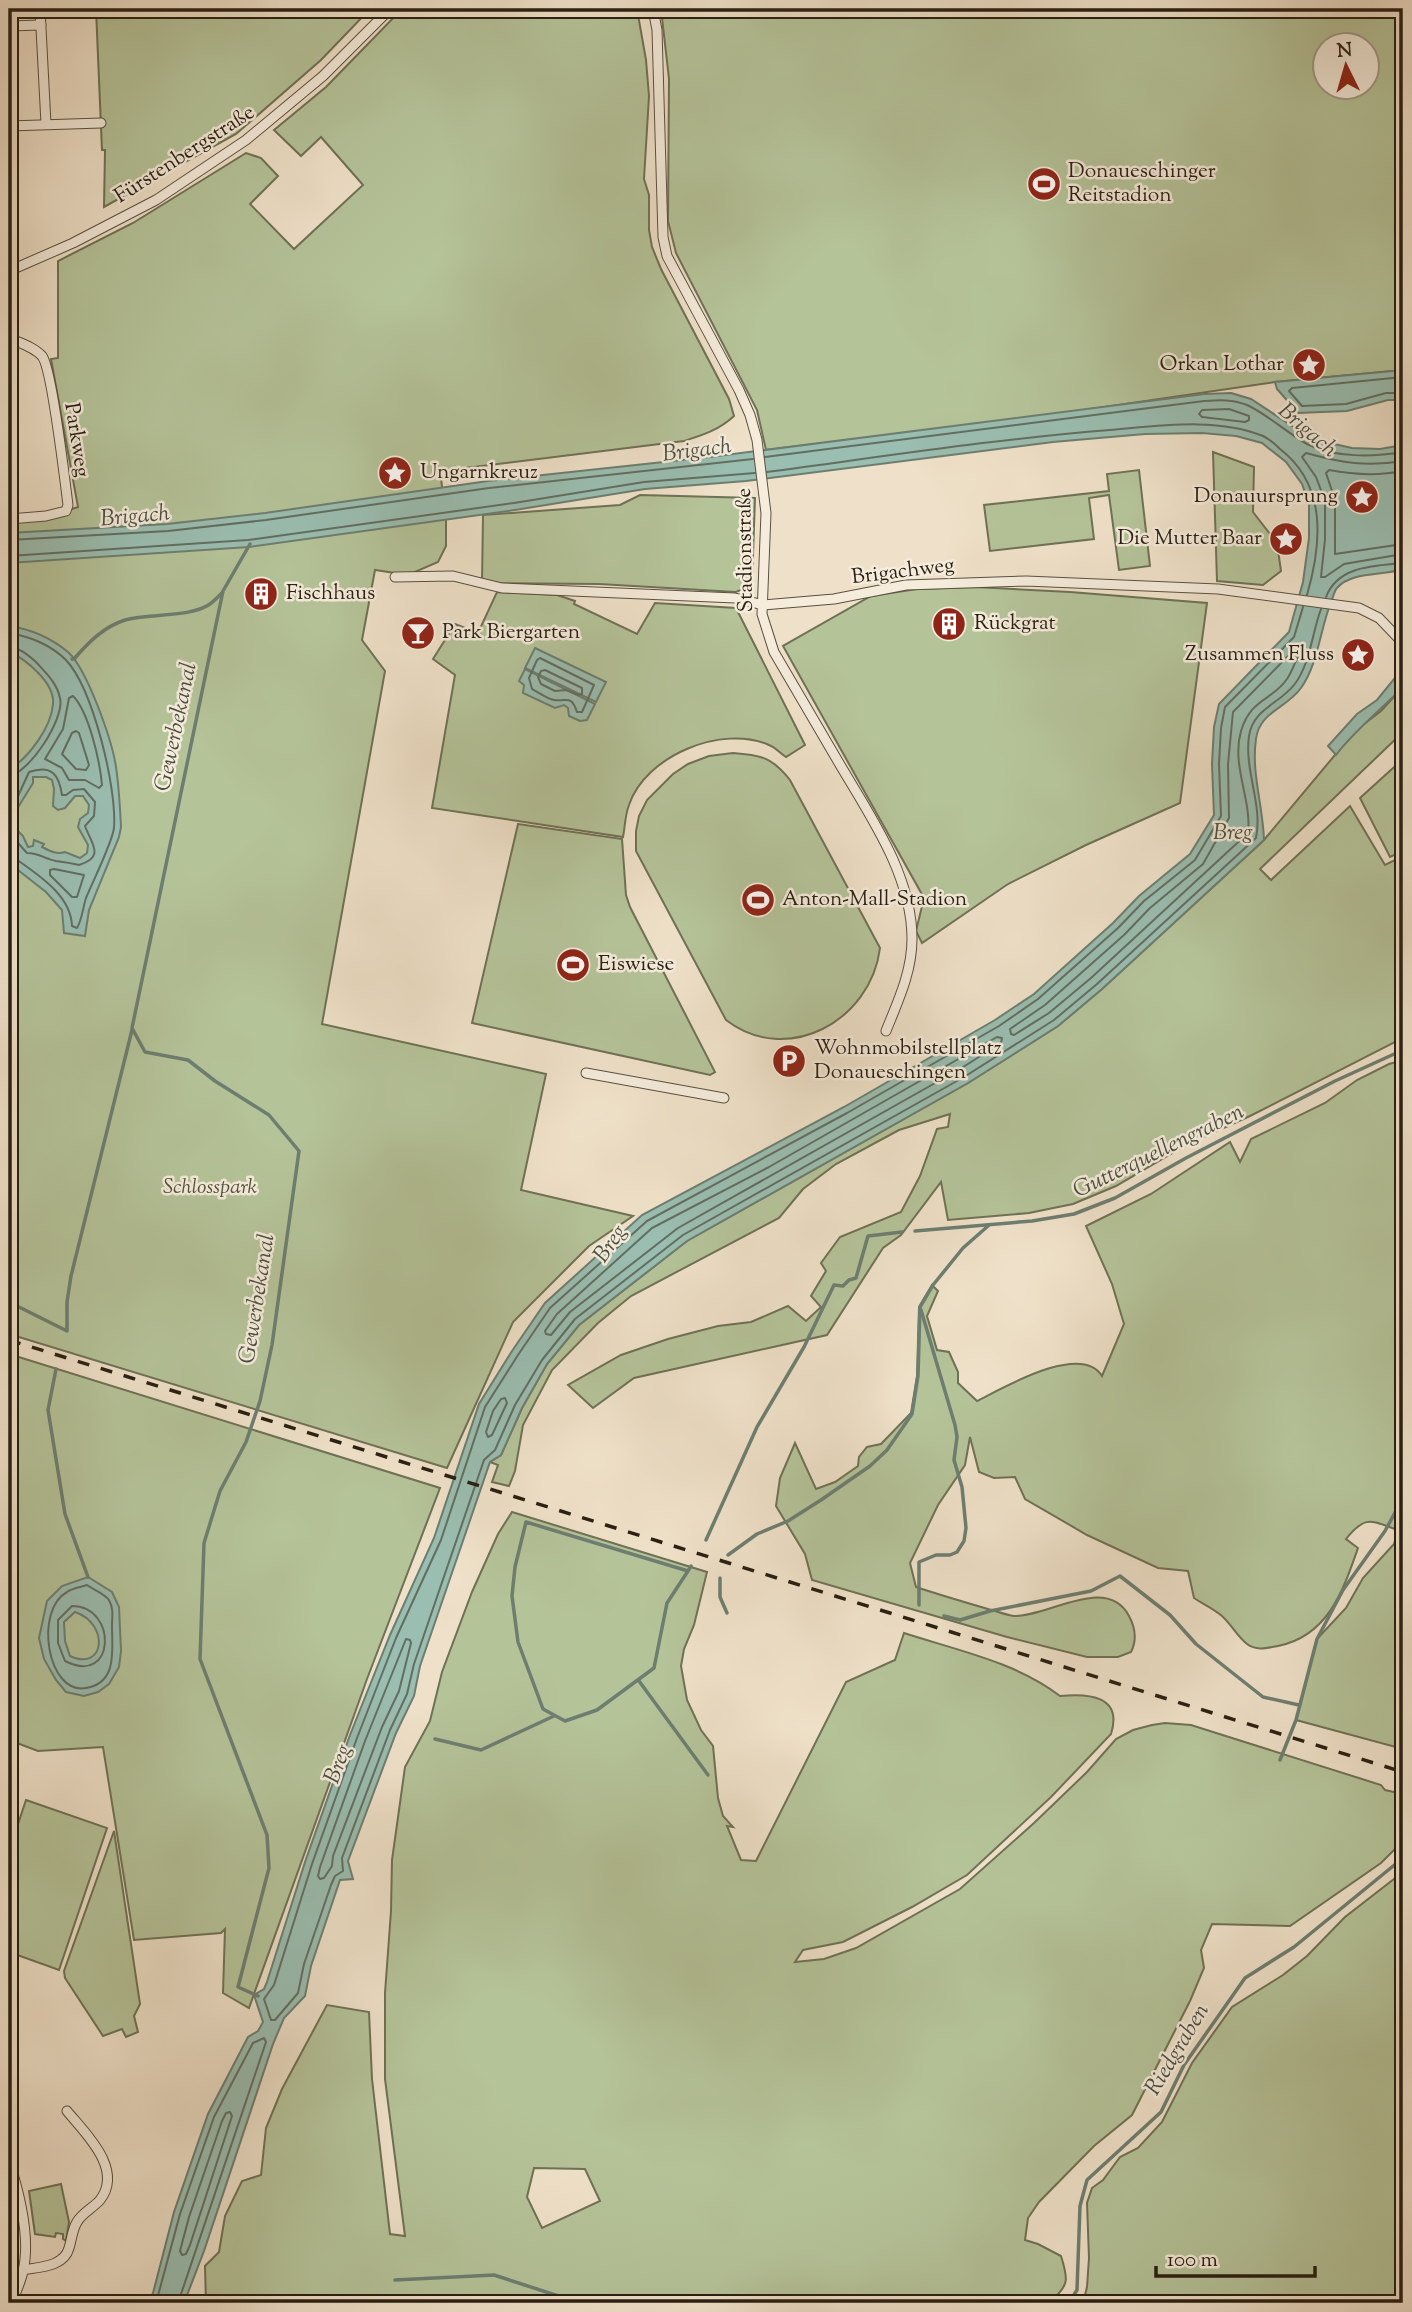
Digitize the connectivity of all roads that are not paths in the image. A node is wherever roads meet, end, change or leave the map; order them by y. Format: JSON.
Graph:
{"nodes":[{"id":1,"x":40,"y":9,"type":"edge"},
{"id":2,"x":390,"y":9,"type":"edge"},
{"id":3,"x":653,"y":9,"type":"edge"},
{"id":4,"x":41,"y":25,"type":"junction"},
{"id":5,"x":9,"y":26,"type":"edge"},
{"id":6,"x":101,"y":123,"type":"dead end"},
{"id":7,"x":46,"y":124,"type":"junction"},
{"id":8,"x":9,"y":126,"type":"edge"},
{"id":9,"x":9,"y":271,"type":"edge"},
{"id":10,"x":9,"y":338,"type":"edge"},
{"id":11,"x":9,"y":519,"type":"edge"},
{"id":12,"x":395,"y":577,"type":"dead end"},
{"id":13,"x":764,"y":605,"type":"junction"},
{"id":14,"x":1400,"y":640,"type":"edge"},
{"id":15,"x":886,"y":1031,"type":"dead end"},
{"id":16,"x":586,"y":1073,"type":"dead end"},
{"id":17,"x":724,"y":1098,"type":"dead end"},
{"id":18,"x":67,"y":2110,"type":"dead end"},
{"id":19,"x":9,"y":2161,"type":"edge"},
{"id":20,"x":23,"y":2270,"type":"junction"},
{"id":21,"x":12,"y":2303,"type":"edge"}],
"edges":[{"from":1,"to":4,"type":"street"},
{"from":2,"to":9,"type":"street","name":"Fürstenbergstraße"},
{"from":3,"to":13,"type":"street","name":"Stadionstraße"},
{"from":4,"to":5,"type":"street"},
{"from":4,"to":7,"type":"street"},
{"from":6,"to":7,"type":"street"},
{"from":7,"to":8,"type":"street"},
{"from":10,"to":11,"type":"street","name":"Parkweg"},
{"from":12,"to":13,"type":"street","name":"Brigachweg"},
{"from":13,"to":14,"type":"street","name":"Brigachweg"},
{"from":13,"to":15,"type":"street","name":"Stadionstraße"},
{"from":16,"to":17,"type":"street"},
{"from":18,"to":20,"type":"street"},
{"from":19,"to":20,"type":"street"},
{"from":20,"to":21,"type":"street"}]}
